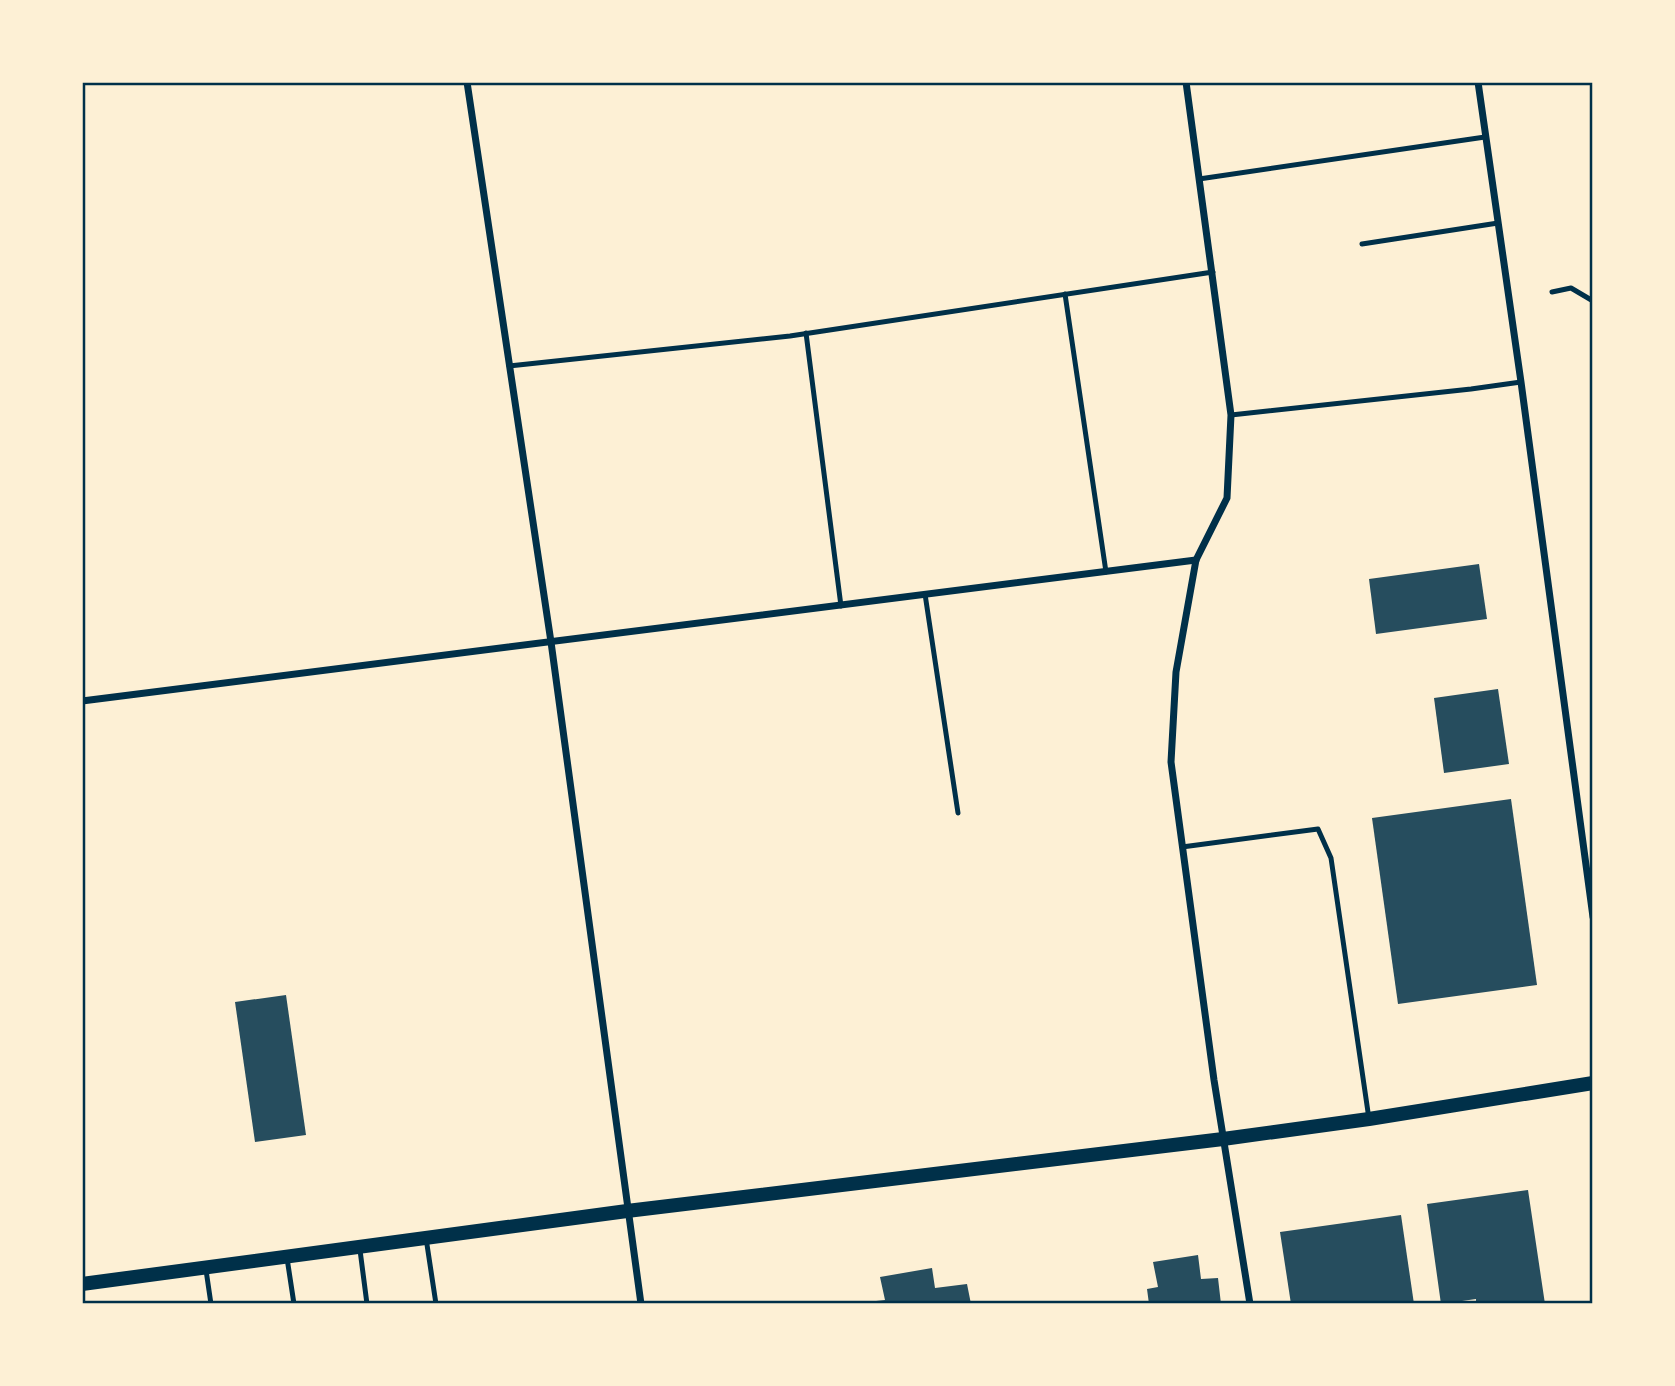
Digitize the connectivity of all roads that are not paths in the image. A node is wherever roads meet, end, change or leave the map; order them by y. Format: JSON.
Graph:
{"nodes":[{"id":1,"x":467,"y":82,"type":"edge"},
{"id":2,"x":1186,"y":82,"type":"edge"},
{"id":3,"x":1478,"y":82,"type":"edge"},
{"id":4,"x":1485,"y":137,"type":"junction"},
{"id":5,"x":1199,"y":179,"type":"junction"},
{"id":6,"x":1498,"y":223,"type":"junction"},
{"id":7,"x":1362,"y":244,"type":"dead end"},
{"id":8,"x":1213,"y":272,"type":"junction"},
{"id":9,"x":1552,"y":292,"type":"dead end"},
{"id":10,"x":1065,"y":294,"type":"junction"},
{"id":11,"x":1593,"y":301,"type":"edge"},
{"id":12,"x":806,"y":333,"type":"junction"},
{"id":13,"x":509,"y":366,"type":"junction"},
{"id":14,"x":1521,"y":382,"type":"junction"},
{"id":15,"x":1231,"y":415,"type":"junction"},
{"id":16,"x":1196,"y":560,"type":"junction"},
{"id":17,"x":1106,"y":572,"type":"junction"},
{"id":18,"x":925,"y":594,"type":"junction"},
{"id":19,"x":841,"y":606,"type":"junction"},
{"id":20,"x":551,"y":642,"type":"junction"},
{"id":21,"x":82,"y":701,"type":"edge"},
{"id":22,"x":958,"y":813,"type":"dead end"},
{"id":23,"x":1182,"y":847,"type":"junction"},
{"id":24,"x":1593,"y":917,"type":"edge"},
{"id":25,"x":1593,"y":1083,"type":"edge"},
{"id":26,"x":1369,"y":1119,"type":"junction"},
{"id":27,"x":1223,"y":1139,"type":"junction"},
{"id":28,"x":627,"y":1211,"type":"junction"},
{"id":29,"x":426,"y":1238,"type":"junction"},
{"id":30,"x":359,"y":1247,"type":"junction"},
{"id":31,"x":287,"y":1256,"type":"junction"},
{"id":32,"x":205,"y":1267,"type":"junction"},
{"id":33,"x":82,"y":1284,"type":"edge"},
{"id":34,"x":211,"y":1304,"type":"edge"},
{"id":35,"x":294,"y":1304,"type":"edge"},
{"id":36,"x":367,"y":1304,"type":"edge"},
{"id":37,"x":436,"y":1304,"type":"edge"},
{"id":38,"x":641,"y":1304,"type":"edge"},
{"id":39,"x":1250,"y":1304,"type":"edge"}],
"edges":[{"from":1,"to":13,"type":"street"},
{"from":2,"to":5,"type":"street"},
{"from":3,"to":4,"type":"street"},
{"from":4,"to":5,"type":"lane"},
{"from":4,"to":6,"type":"street"},
{"from":5,"to":8,"type":"street"},
{"from":6,"to":7,"type":"lane"},
{"from":6,"to":14,"type":"street"},
{"from":8,"to":10,"type":"lane"},
{"from":8,"to":15,"type":"street"},
{"from":9,"to":11,"type":"lane"},
{"from":10,"to":12,"type":"lane"},
{"from":10,"to":17,"type":"lane"},
{"from":12,"to":13,"type":"lane"},
{"from":12,"to":19,"type":"lane"},
{"from":13,"to":20,"type":"street"},
{"from":14,"to":15,"type":"lane"},
{"from":14,"to":24,"type":"street"},
{"from":15,"to":16,"type":"street"},
{"from":16,"to":17,"type":"street"},
{"from":16,"to":23,"type":"street"},
{"from":17,"to":18,"type":"street"},
{"from":18,"to":19,"type":"street"},
{"from":18,"to":22,"type":"lane"},
{"from":19,"to":20,"type":"street"},
{"from":20,"to":21,"type":"street"},
{"from":20,"to":28,"type":"street"},
{"from":23,"to":26,"type":"lane"},
{"from":23,"to":27,"type":"street"},
{"from":25,"to":26,"type":"main road"},
{"from":26,"to":27,"type":"main road"},
{"from":27,"to":28,"type":"main road"},
{"from":27,"to":39,"type":"street"},
{"from":28,"to":29,"type":"main road"},
{"from":28,"to":38,"type":"street"},
{"from":29,"to":30,"type":"main road"},
{"from":29,"to":37,"type":"lane"},
{"from":30,"to":31,"type":"main road"},
{"from":30,"to":36,"type":"lane"},
{"from":31,"to":32,"type":"main road"},
{"from":31,"to":35,"type":"lane"},
{"from":32,"to":33,"type":"main road"},
{"from":32,"to":34,"type":"lane"}]}
